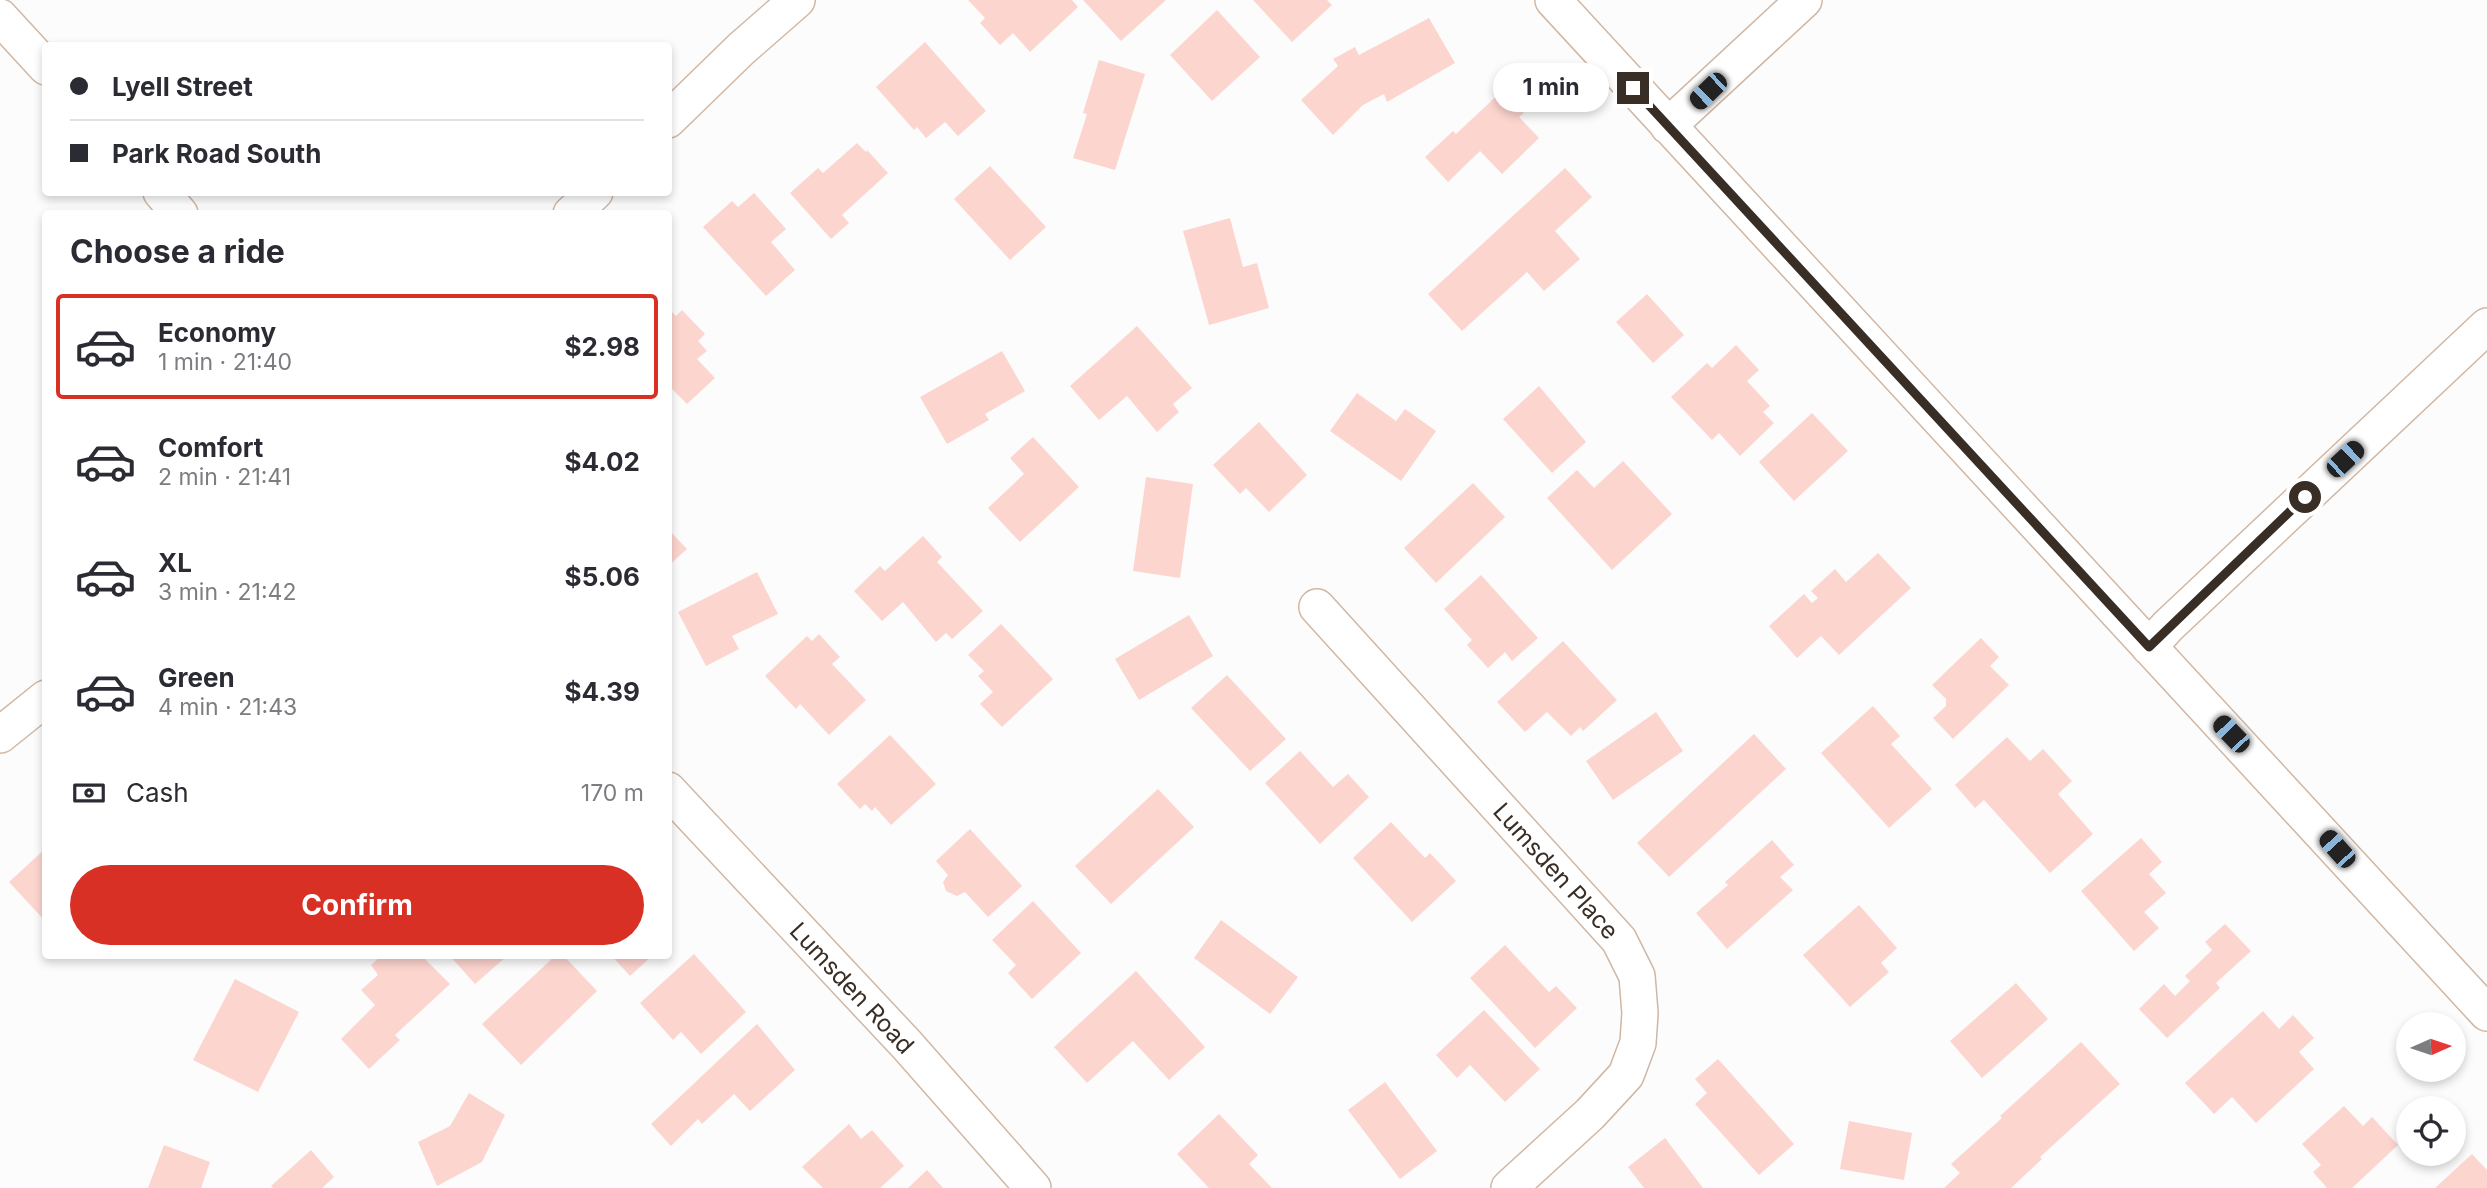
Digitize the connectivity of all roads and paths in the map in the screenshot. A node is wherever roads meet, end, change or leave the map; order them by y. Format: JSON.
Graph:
{"nodes":[{"id":1,"x":797,"y":0,"type":"edge"},
{"id":2,"x":1553,"y":0,"type":"edge"},
{"id":3,"x":1804,"y":0,"type":"edge"},
{"id":4,"x":0,"y":17,"type":"edge"},
{"id":5,"x":42,"y":63,"type":"edge"},
{"id":6,"x":672,"y":116,"type":"edge"},
{"id":7,"x":1668,"y":127,"type":"junction"},
{"id":8,"x":164,"y":196,"type":"edge"},
{"id":9,"x":591,"y":196,"type":"edge"},
{"id":10,"x":177,"y":210,"type":"edge"},
{"id":11,"x":575,"y":210,"type":"edge"},
{"id":12,"x":2487,"y":326,"type":"edge"},
{"id":13,"x":1318,"y":607,"type":"dead end"},
{"id":14,"x":2149,"y":647,"type":"junction"},
{"id":15,"x":42,"y":701,"type":"edge"},
{"id":16,"x":0,"y":735,"type":"edge"},
{"id":17,"x":672,"y":794,"type":"edge"},
{"id":18,"x":2487,"y":1013,"type":"edge"},
{"id":19,"x":1033,"y":1188,"type":"edge"},
{"id":20,"x":1509,"y":1188,"type":"edge"}],
"edges":[{"from":1,"to":6,"type":"street"},
{"from":2,"to":7,"type":"street"},
{"from":3,"to":7,"type":"street"},
{"from":4,"to":5,"type":"street"},
{"from":7,"to":14,"type":"street"},
{"from":8,"to":10,"type":"street"},
{"from":9,"to":11,"type":"street"},
{"from":12,"to":14,"type":"street"},
{"from":13,"to":20,"type":"street","name":"Lumsden Place"},
{"from":14,"to":18,"type":"street"},
{"from":15,"to":16,"type":"street"},
{"from":17,"to":19,"type":"street","name":"Lumsden Road"}]}
